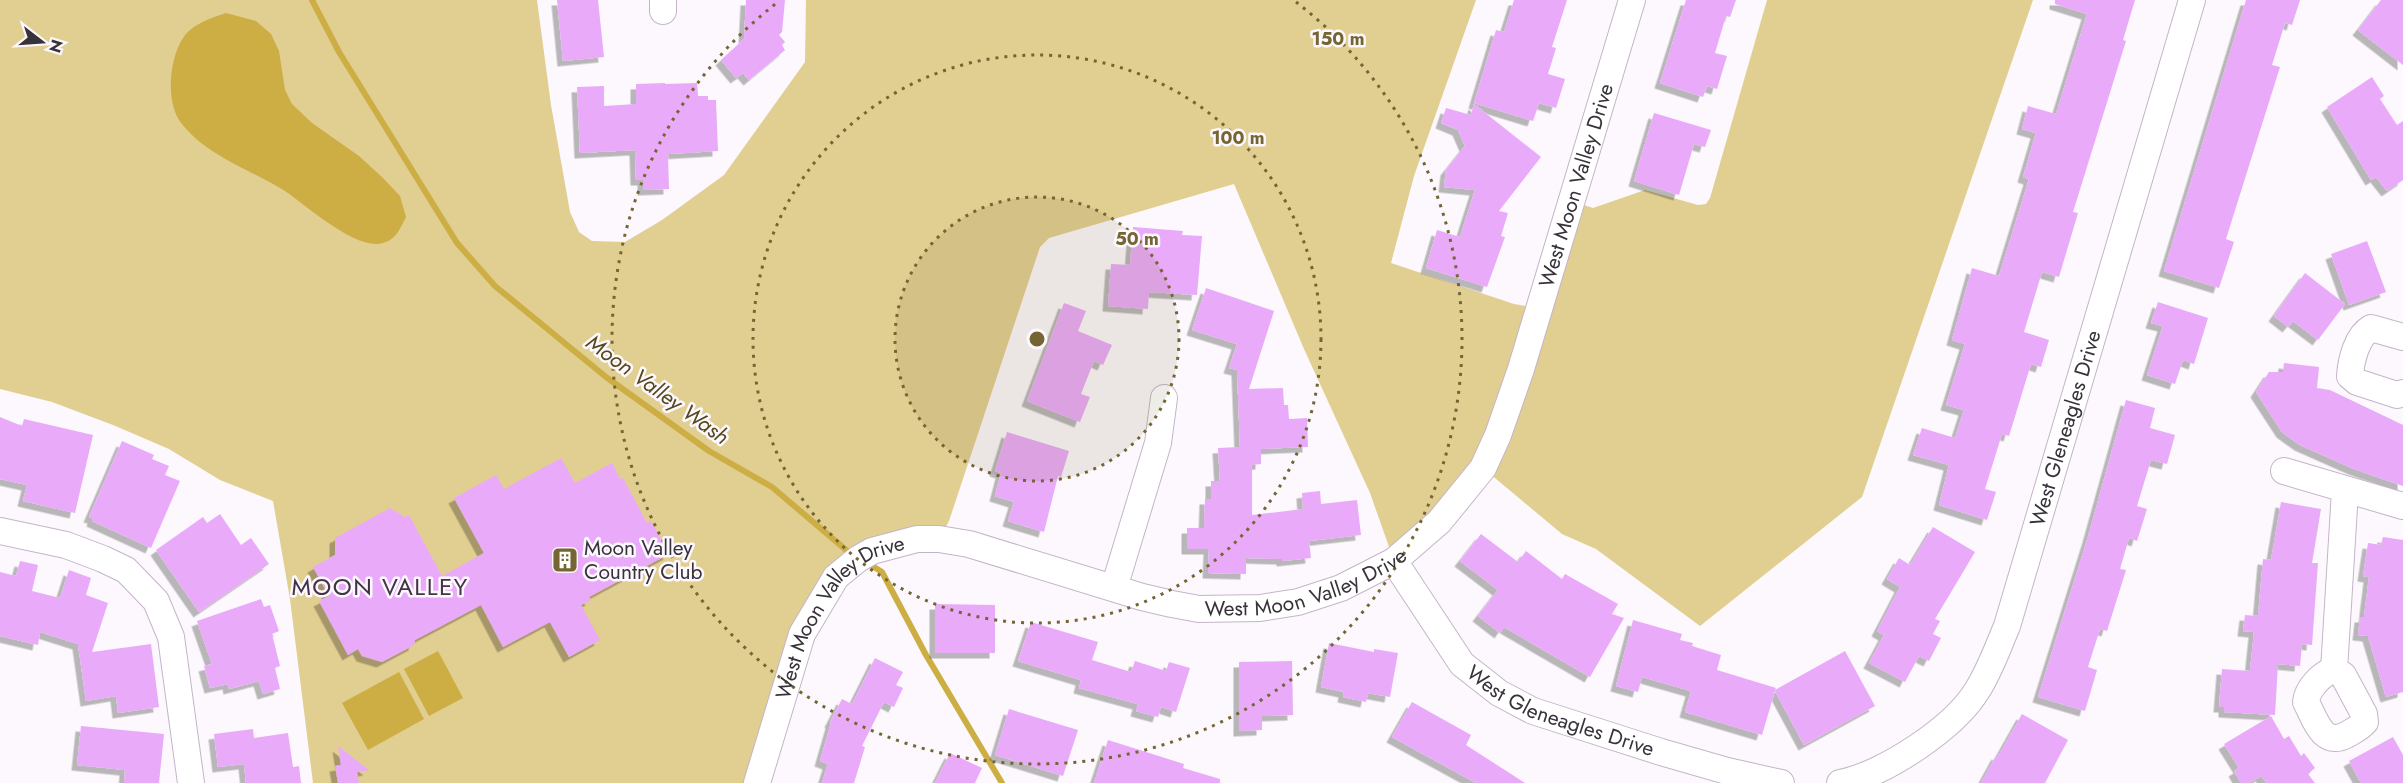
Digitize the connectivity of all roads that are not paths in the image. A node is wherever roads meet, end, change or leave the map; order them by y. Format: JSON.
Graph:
{"nodes":[{"id":1,"x":1632,"y":0,"type":"edge"},
{"id":2,"x":2192,"y":0,"type":"edge"},
{"id":3,"x":2403,"y":337,"type":"edge"},
{"id":4,"x":2403,"y":393,"type":"edge"},
{"id":5,"x":1164,"y":398,"type":"dead end"},
{"id":6,"x":2284,"y":471,"type":"dead end"},
{"id":7,"x":2345,"y":491,"type":"junction"},
{"id":8,"x":2403,"y":506,"type":"edge"},
{"id":9,"x":0,"y":531,"type":"edge"},
{"id":10,"x":1394,"y":561,"type":"junction"},
{"id":11,"x":1114,"y":588,"type":"junction"},
{"id":12,"x":2334,"y":670,"type":"dead end"},
{"id":13,"x":1883,"y":775,"type":"edge"},
{"id":14,"x":191,"y":783,"type":"edge"},
{"id":15,"x":757,"y":783,"type":"edge"},
{"id":16,"x":1781,"y":783,"type":"edge"},
{"id":17,"x":1840,"y":783,"type":"edge"}],
"edges":[{"from":1,"to":10,"type":"street","name":"West Moon Valley Drive"},
{"from":2,"to":13,"type":"street","name":"West Gleneagles Drive"},
{"from":3,"to":4,"type":"street"},
{"from":5,"to":11,"type":"street"},
{"from":6,"to":7,"type":"street"},
{"from":7,"to":8,"type":"street"},
{"from":7,"to":12,"type":"street"},
{"from":9,"to":14,"type":"street"},
{"from":10,"to":11,"type":"street","name":"West Moon Valley Drive"},
{"from":10,"to":16,"type":"street","name":"West Gleneagles Drive"},
{"from":11,"to":15,"type":"street","name":"West Moon Valley Drive"},
{"from":13,"to":17,"type":"street","name":"West Gleneagles Drive"}]}
